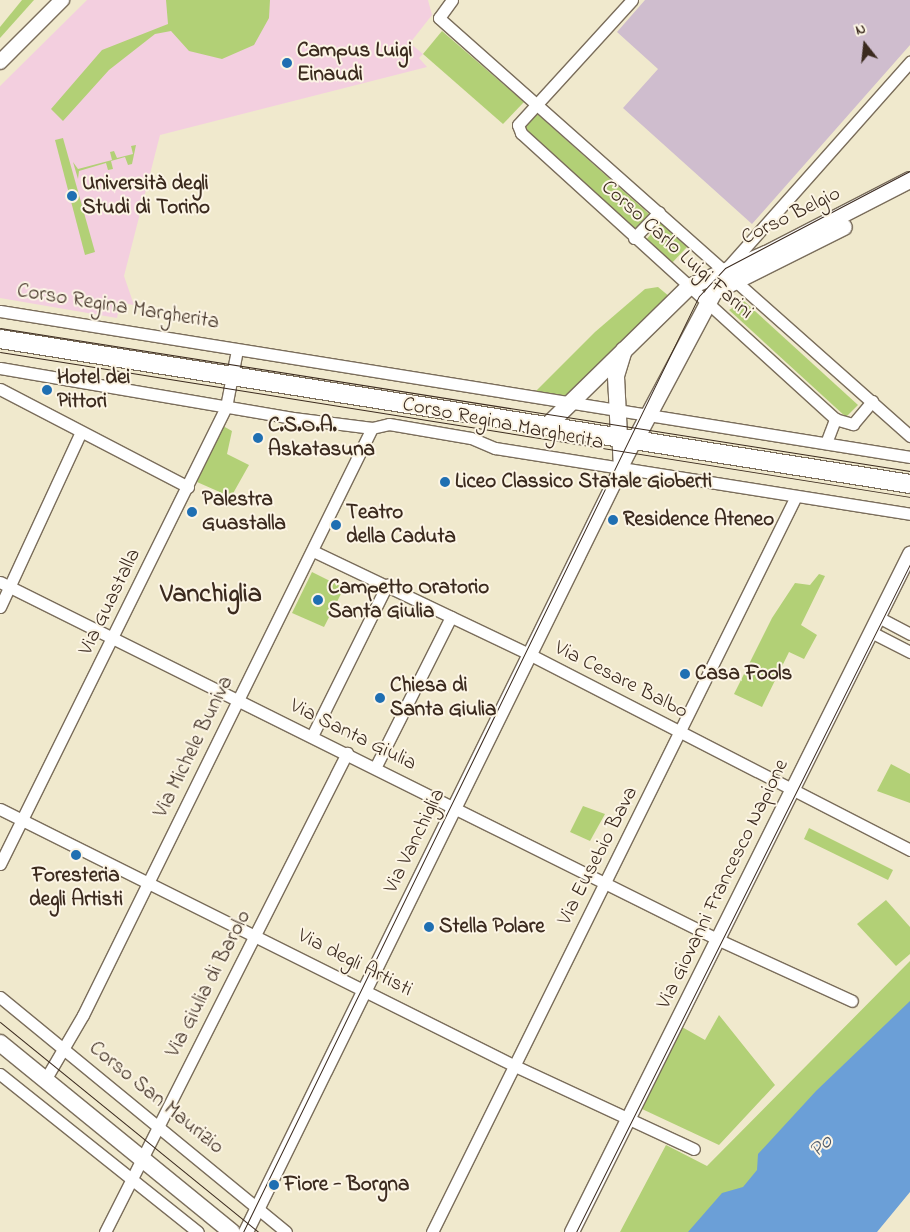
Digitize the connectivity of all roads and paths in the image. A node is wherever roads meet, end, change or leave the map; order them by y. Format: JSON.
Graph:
{"nodes":[{"id":1,"x":62,"y":0,"type":"edge"},
{"id":2,"x":452,"y":0,"type":"edge"},
{"id":3,"x":632,"y":0,"type":"edge"},
{"id":4,"x":0,"y":62,"type":"edge"},
{"id":5,"x":907,"y":71,"type":"edge"},
{"id":6,"x":537,"y":103,"type":"junction"},
{"id":7,"x":910,"y":180,"type":"edge"},
{"id":8,"x":910,"y":192,"type":"edge"},
{"id":9,"x":659,"y":212,"type":"junction"},
{"id":10,"x":634,"y":238,"type":"junction"},
{"id":11,"x":731,"y":273,"type":"junction"},
{"id":12,"x":688,"y":287,"type":"junction"},
{"id":13,"x":706,"y":301,"type":"junction"},
{"id":14,"x":0,"y":311,"type":"edge"},
{"id":15,"x":0,"y":339,"type":"edge"},
{"id":16,"x":624,"y":348,"type":"junction"},
{"id":17,"x":237,"y":350,"type":"junction"},
{"id":18,"x":0,"y":368,"type":"edge"},
{"id":19,"x":232,"y":376,"type":"junction"},
{"id":20,"x":0,"y":389,"type":"edge"},
{"id":21,"x":872,"y":402,"type":"junction"},
{"id":22,"x":570,"y":405,"type":"junction"},
{"id":23,"x":226,"y":407,"type":"junction"},
{"id":24,"x":617,"y":411,"type":"junction"},
{"id":25,"x":648,"y":415,"type":"junction"},
{"id":26,"x":835,"y":420,"type":"junction"},
{"id":27,"x":546,"y":426,"type":"junction"},
{"id":28,"x":372,"y":428,"type":"junction"},
{"id":29,"x":82,"y":432,"type":"junction"},
{"id":30,"x":910,"y":436,"type":"edge"},
{"id":31,"x":628,"y":438,"type":"junction"},
{"id":32,"x":826,"y":443,"type":"junction"},
{"id":33,"x":910,"y":457,"type":"edge"},
{"id":34,"x":621,"y":469,"type":"junction"},
{"id":35,"x":910,"y":484,"type":"edge"},
{"id":36,"x":188,"y":487,"type":"junction"},
{"id":37,"x":796,"y":496,"type":"junction"},
{"id":38,"x":910,"y":514,"type":"edge"},
{"id":39,"x":313,"y":551,"type":"junction"},
{"id":40,"x":910,"y":554,"type":"edge"},
{"id":41,"x":5,"y":584,"type":"edge"},
{"id":42,"x":387,"y":585,"type":"junction"},
{"id":43,"x":0,"y":607,"type":"edge"},
{"id":44,"x":452,"y":617,"type":"junction"},
{"id":45,"x":880,"y":618,"type":"junction"},
{"id":46,"x":873,"y":633,"type":"junction"},
{"id":47,"x":908,"y":633,"type":"edge"},
{"id":48,"x":114,"y":638,"type":"junction"},
{"id":49,"x":897,"y":646,"type":"junction"},
{"id":50,"x":910,"y":652,"type":"edge"},
{"id":51,"x":530,"y":654,"type":"junction"},
{"id":52,"x":238,"y":700,"type":"junction"},
{"id":53,"x":682,"y":731,"type":"junction"},
{"id":54,"x":312,"y":736,"type":"junction"},
{"id":55,"x":347,"y":753,"type":"junction"},
{"id":56,"x":376,"y":766,"type":"junction"},
{"id":57,"x":792,"y":788,"type":"junction"},
{"id":58,"x":454,"y":807,"type":"junction"},
{"id":59,"x":0,"y":809,"type":"edge"},
{"id":60,"x":22,"y":820,"type":"junction"},
{"id":61,"x":910,"y":850,"type":"edge"},
{"id":62,"x":0,"y":864,"type":"edge"},
{"id":63,"x":149,"y":881,"type":"junction"},
{"id":64,"x":605,"y":882,"type":"junction"},
{"id":65,"x":256,"y":935,"type":"junction"},
{"id":66,"x":719,"y":940,"type":"junction"},
{"id":67,"x":364,"y":989,"type":"junction"},
{"id":68,"x":0,"y":996,"type":"edge"},
{"id":69,"x":852,"y":1001,"type":"dead end"},
{"id":70,"x":0,"y":1043,"type":"edge"},
{"id":71,"x":64,"y":1050,"type":"junction"},
{"id":72,"x":515,"y":1066,"type":"junction"},
{"id":73,"x":0,"y":1074,"type":"edge"},
{"id":74,"x":45,"y":1080,"type":"junction"},
{"id":75,"x":629,"y":1120,"type":"junction"},
{"id":76,"x":158,"y":1126,"type":"junction"},
{"id":77,"x":694,"y":1149,"type":"dead end"},
{"id":78,"x":142,"y":1158,"type":"junction"},
{"id":79,"x":132,"y":1178,"type":"junction"},
{"id":80,"x":257,"y":1209,"type":"junction"},
{"id":81,"x":105,"y":1232,"type":"edge"},
{"id":82,"x":198,"y":1232,"type":"edge"},
{"id":83,"x":232,"y":1232,"type":"edge"},
{"id":84,"x":246,"y":1232,"type":"edge"},
{"id":85,"x":286,"y":1232,"type":"edge"},
{"id":86,"x":432,"y":1232,"type":"edge"},
{"id":87,"x":572,"y":1232,"type":"edge"}],
"edges":[{"from":1,"to":4,"type":"street"},
{"from":2,"to":6,"type":"street","name":"Corso Carlo Luigi Farini"},
{"from":3,"to":6,"type":"street"},
{"from":5,"to":11,"type":"street"},
{"from":6,"to":9,"type":"street","name":"Corso Carlo Luigi Farini"},
{"from":6,"to":10,"type":"street","name":"Corso Carlo Luigi Farini"},
{"from":7,"to":11,"type":"main road","name":"Corso Belgio"},
{"from":8,"to":11,"type":"main road","name":"Corso Belgio"},
{"from":9,"to":10,"type":"street"},
{"from":9,"to":11,"type":"street","name":"Corso Carlo Luigi Farini"},
{"from":10,"to":12,"type":"street","name":"Corso Carlo Luigi Farini"},
{"from":11,"to":12,"type":"main road","name":"Corso Belgio"},
{"from":11,"to":13,"type":"main road","name":"Corso Belgio"},
{"from":11,"to":21,"type":"street","name":"Corso Carlo Luigi Farini"},
{"from":12,"to":13,"type":"street","name":"Corso Carlo Luigi Farini"},
{"from":12,"to":16,"type":"main road","name":"Corso Belgio"},
{"from":13,"to":25,"type":"main road"},
{"from":13,"to":26,"type":"street","name":"Corso Carlo Luigi Farini"},
{"from":14,"to":17,"type":"street","name":"Corso Regina Margherita"},
{"from":15,"to":19,"type":"main road","name":"Corso Regina Margherita"},
{"from":16,"to":22,"type":"main road","name":"Corso Belgio"},
{"from":16,"to":24,"type":"main road"},
{"from":17,"to":19,"type":"street","name":"Via Guastalla"},
{"from":17,"to":22,"type":"street","name":"Corso Regina Margherita"},
{"from":18,"to":23,"type":"street","name":"Corso Regina Margherita"},
{"from":19,"to":23,"type":"street","name":"Via Guastalla"},
{"from":19,"to":27,"type":"main road","name":"Corso Regina Margherita"},
{"from":20,"to":29,"type":"street"},
{"from":21,"to":26,"type":"street"},
{"from":21,"to":30,"type":"street","name":"Corso Carlo Luigi Farini"},
{"from":22,"to":24,"type":"street","name":"Corso Regina Margherita"},
{"from":22,"to":27,"type":"main road","name":"Corso Belgio"},
{"from":23,"to":28,"type":"street","name":"Corso Regina Margherita"},
{"from":23,"to":36,"type":"street","name":"Via Guastalla"},
{"from":24,"to":25,"type":"street","name":"Corso Regina Margherita"},
{"from":24,"to":31,"type":"main road"},
{"from":25,"to":31,"type":"main road"},
{"from":25,"to":32,"type":"street","name":"Corso Regina Margherita"},
{"from":26,"to":32,"type":"street"},
{"from":27,"to":31,"type":"main road","name":"Corso Regina Margherita"},
{"from":28,"to":34,"type":"street","name":"Corso Regina Margherita"},
{"from":28,"to":39,"type":"street","name":"Via Michele Buniva"},
{"from":29,"to":36,"type":"street"},
{"from":29,"to":41,"type":"street"},
{"from":31,"to":34,"type":"street"},
{"from":31,"to":35,"type":"main road","name":"Corso Regina Margherita"},
{"from":32,"to":33,"type":"street","name":"Corso Regina Margherita"},
{"from":34,"to":37,"type":"street","name":"Corso Regina Margherita"},
{"from":34,"to":51,"type":"street","name":"Via Vanchiglia"},
{"from":36,"to":48,"type":"street","name":"Via Guastalla"},
{"from":37,"to":38,"type":"street","name":"Corso Regina Margherita"},
{"from":37,"to":53,"type":"street","name":"Via Eusebio Bava"},
{"from":39,"to":42,"type":"street","name":"Via Cesare Balbo"},
{"from":39,"to":52,"type":"street","name":"Via Michele Buniva"},
{"from":40,"to":45,"type":"street","name":"Via Giovanni Francesco Napione"},
{"from":41,"to":43,"type":"street"},
{"from":41,"to":48,"type":"street","name":"Via Santa Giulia"},
{"from":42,"to":44,"type":"street","name":"Via Cesare Balbo"},
{"from":42,"to":54,"type":"street"},
{"from":44,"to":51,"type":"street","name":"Via Cesare Balbo"},
{"from":44,"to":56,"type":"street"},
{"from":45,"to":46,"type":"street","name":"Via Giovanni Francesco Napione"},
{"from":45,"to":47,"type":"street"},
{"from":46,"to":49,"type":"street"},
{"from":46,"to":57,"type":"street","name":"Via Giovanni Francesco Napione"},
{"from":47,"to":49,"type":"street"},
{"from":48,"to":52,"type":"street","name":"Via Santa Giulia"},
{"from":48,"to":60,"type":"street","name":"Via Guastalla"},
{"from":49,"to":50,"type":"street"},
{"from":51,"to":53,"type":"street","name":"Via Cesare Balbo"},
{"from":51,"to":58,"type":"street","name":"Via Vanchiglia"},
{"from":52,"to":54,"type":"street","name":"Via Santa Giulia"},
{"from":52,"to":63,"type":"street","name":"Via Michele Buniva"},
{"from":53,"to":57,"type":"street","name":"Via Cesare Balbo"},
{"from":53,"to":64,"type":"street","name":"Via Eusebio Bava"},
{"from":54,"to":55,"type":"street","name":"Via Santa Giulia"},
{"from":55,"to":56,"type":"street","name":"Via Santa Giulia"},
{"from":55,"to":65,"type":"street","name":"Via Giulia di Barolo"},
{"from":56,"to":58,"type":"street","name":"Via Santa Giulia"},
{"from":57,"to":61,"type":"street","name":"Via Cesare Balbo"},
{"from":57,"to":66,"type":"street","name":"Via Giovanni Francesco Napione"},
{"from":58,"to":64,"type":"street","name":"Via Santa Giulia"},
{"from":58,"to":67,"type":"street","name":"Via Vanchiglia"},
{"from":59,"to":60,"type":"street","name":"Via degli Artisti"},
{"from":60,"to":62,"type":"street","name":"Via Guastalla"},
{"from":60,"to":63,"type":"street","name":"Via degli Artisti"},
{"from":63,"to":65,"type":"street","name":"Via degli Artisti"},
{"from":63,"to":71,"type":"street","name":"Via Michele Buniva"},
{"from":64,"to":66,"type":"street","name":"Via Santa Giulia"},
{"from":64,"to":72,"type":"street","name":"Via Eusebio Bava"},
{"from":65,"to":67,"type":"street","name":"Via degli Artisti"},
{"from":65,"to":76,"type":"street","name":"Via Giulia di Barolo"},
{"from":66,"to":69,"type":"street","name":"Via Santa Giulia"},
{"from":66,"to":75,"type":"street","name":"Via Giovanni Francesco Napione"},
{"from":67,"to":72,"type":"street","name":"Via degli Artisti"},
{"from":67,"to":80,"type":"street","name":"Via Vanchiglia"},
{"from":68,"to":71,"type":"street","name":"Corso San Maurizio"},
{"from":70,"to":74,"type":"main road"},
{"from":71,"to":74,"type":"street","name":"Via Michele Buniva"},
{"from":71,"to":76,"type":"street","name":"Corso San Maurizio"},
{"from":72,"to":75,"type":"street","name":"Via degli Artisti"},
{"from":72,"to":86,"type":"street","name":"Via Eusebio Bava"},
{"from":73,"to":79,"type":"street"},
{"from":74,"to":78,"type":"main road"},
{"from":75,"to":77,"type":"street","name":"Via degli Artisti"},
{"from":75,"to":87,"type":"street","name":"Via Giovanni Francesco Napione"},
{"from":76,"to":78,"type":"street","name":"Via Giulia di Barolo"},
{"from":76,"to":80,"type":"street","name":"Corso San Maurizio"},
{"from":78,"to":79,"type":"street","name":"Via Giulia di Barolo"},
{"from":78,"to":83,"type":"main road"},
{"from":79,"to":81,"type":"street","name":"Via Giulia di Barolo"},
{"from":79,"to":82,"type":"street"},
{"from":80,"to":84,"type":"street","name":"Via Vanchiglia"},
{"from":80,"to":85,"type":"street","name":"Corso San Maurizio"}]}
